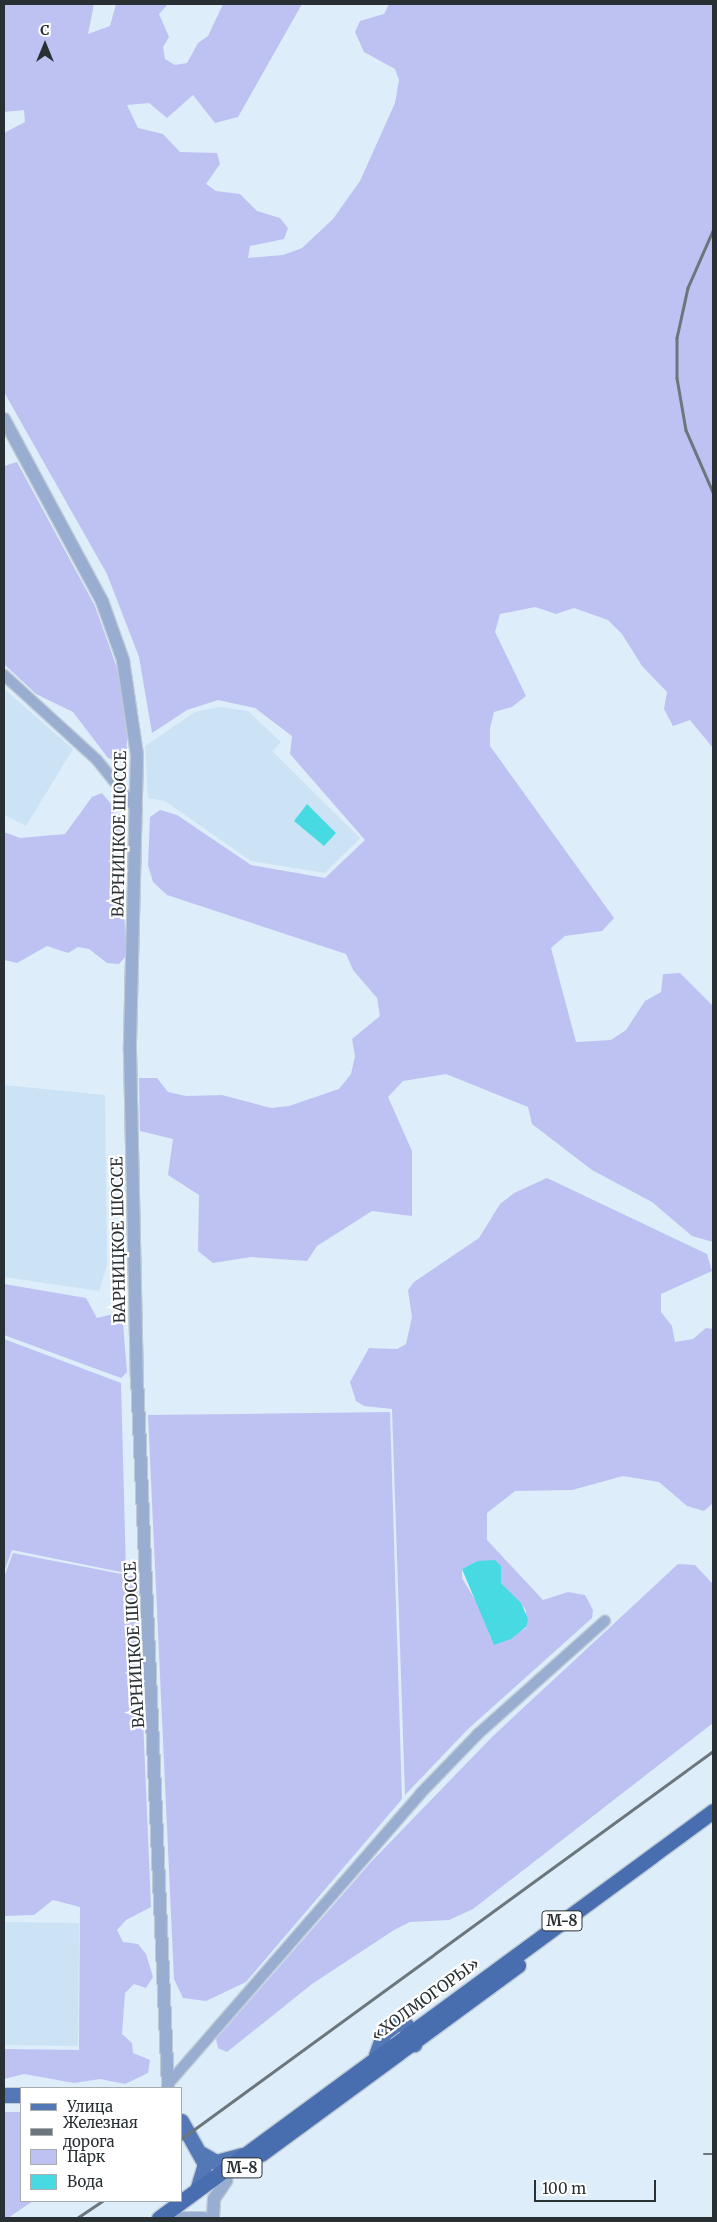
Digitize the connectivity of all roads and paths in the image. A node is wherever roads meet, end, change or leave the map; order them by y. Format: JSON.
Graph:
{"nodes":[{"id":1,"x":4,"y":419,"type":"edge"},
{"id":2,"x":4,"y":675,"type":"edge"},
{"id":3,"x":137,"y":810,"type":"junction"},
{"id":4,"x":605,"y":1621,"type":"dead end"},
{"id":5,"x":713,"y":1811,"type":"edge"},
{"id":6,"x":713,"y":1823,"type":"edge"},
{"id":7,"x":412,"y":2038,"type":"junction"},
{"id":8,"x":169,"y":2086,"type":"edge"},
{"id":9,"x":4,"y":2095,"type":"edge"},
{"id":10,"x":20,"y":2095,"type":"edge"},
{"id":11,"x":182,"y":2123,"type":"edge"},
{"id":12,"x":202,"y":2154,"type":"junction"},
{"id":13,"x":243,"y":2155,"type":"junction"},
{"id":14,"x":226,"y":2181,"type":"junction"},
{"id":15,"x":196,"y":2190,"type":"junction"},
{"id":16,"x":182,"y":2201,"type":"edge"},
{"id":17,"x":180,"y":2202,"type":"edge"},
{"id":18,"x":159,"y":2218,"type":"edge"},
{"id":19,"x":174,"y":2218,"type":"edge"},
{"id":20,"x":180,"y":2218,"type":"edge"},
{"id":21,"x":204,"y":2218,"type":"edge"},
{"id":22,"x":213,"y":2218,"type":"edge"}],
"edges":[{"from":1,"to":3,"type":"street","name":"ВАРНИЦКОЕ ШОССЕ"},
{"from":2,"to":3,"type":"street"},
{"from":3,"to":8,"type":"street","name":"ВАРНИЦКОЕ ШОССЕ"},
{"from":4,"to":8,"type":"street"},
{"from":5,"to":7,"type":"highway","name":"«ХОЛМОГОРЫ»","number":"М-8"},
{"from":6,"to":7,"type":"highway","name":"«ХОЛМОГОРЫ»","number":"М-8"},
{"from":7,"to":13,"type":"highway","name":"«ХОЛМОГОРЫ»","number":"М-8"},
{"from":7,"to":14,"type":"highway","name":"«ХОЛМОГОРЫ»","number":"М-8"},
{"from":9,"to":10,"type":"main road"},
{"from":11,"to":12,"type":"main road"},
{"from":12,"to":13,"type":"main road"},
{"from":12,"to":15,"type":"main road"},
{"from":13,"to":15,"type":"highway","name":"«ХОЛМОГОРЫ»","number":"М-8"},
{"from":14,"to":19,"type":"highway","name":"«ХОЛМОГОРЫ»","number":"М-8"},
{"from":14,"to":22,"type":"street"},
{"from":15,"to":16,"type":"highway","name":"«ХОЛМОГОРЫ»","number":"М-8"},
{"from":17,"to":18,"type":"highway","name":"«ХОЛМОГОРЫ»","number":"М-8"},
{"from":20,"to":21,"type":"street"}]}
